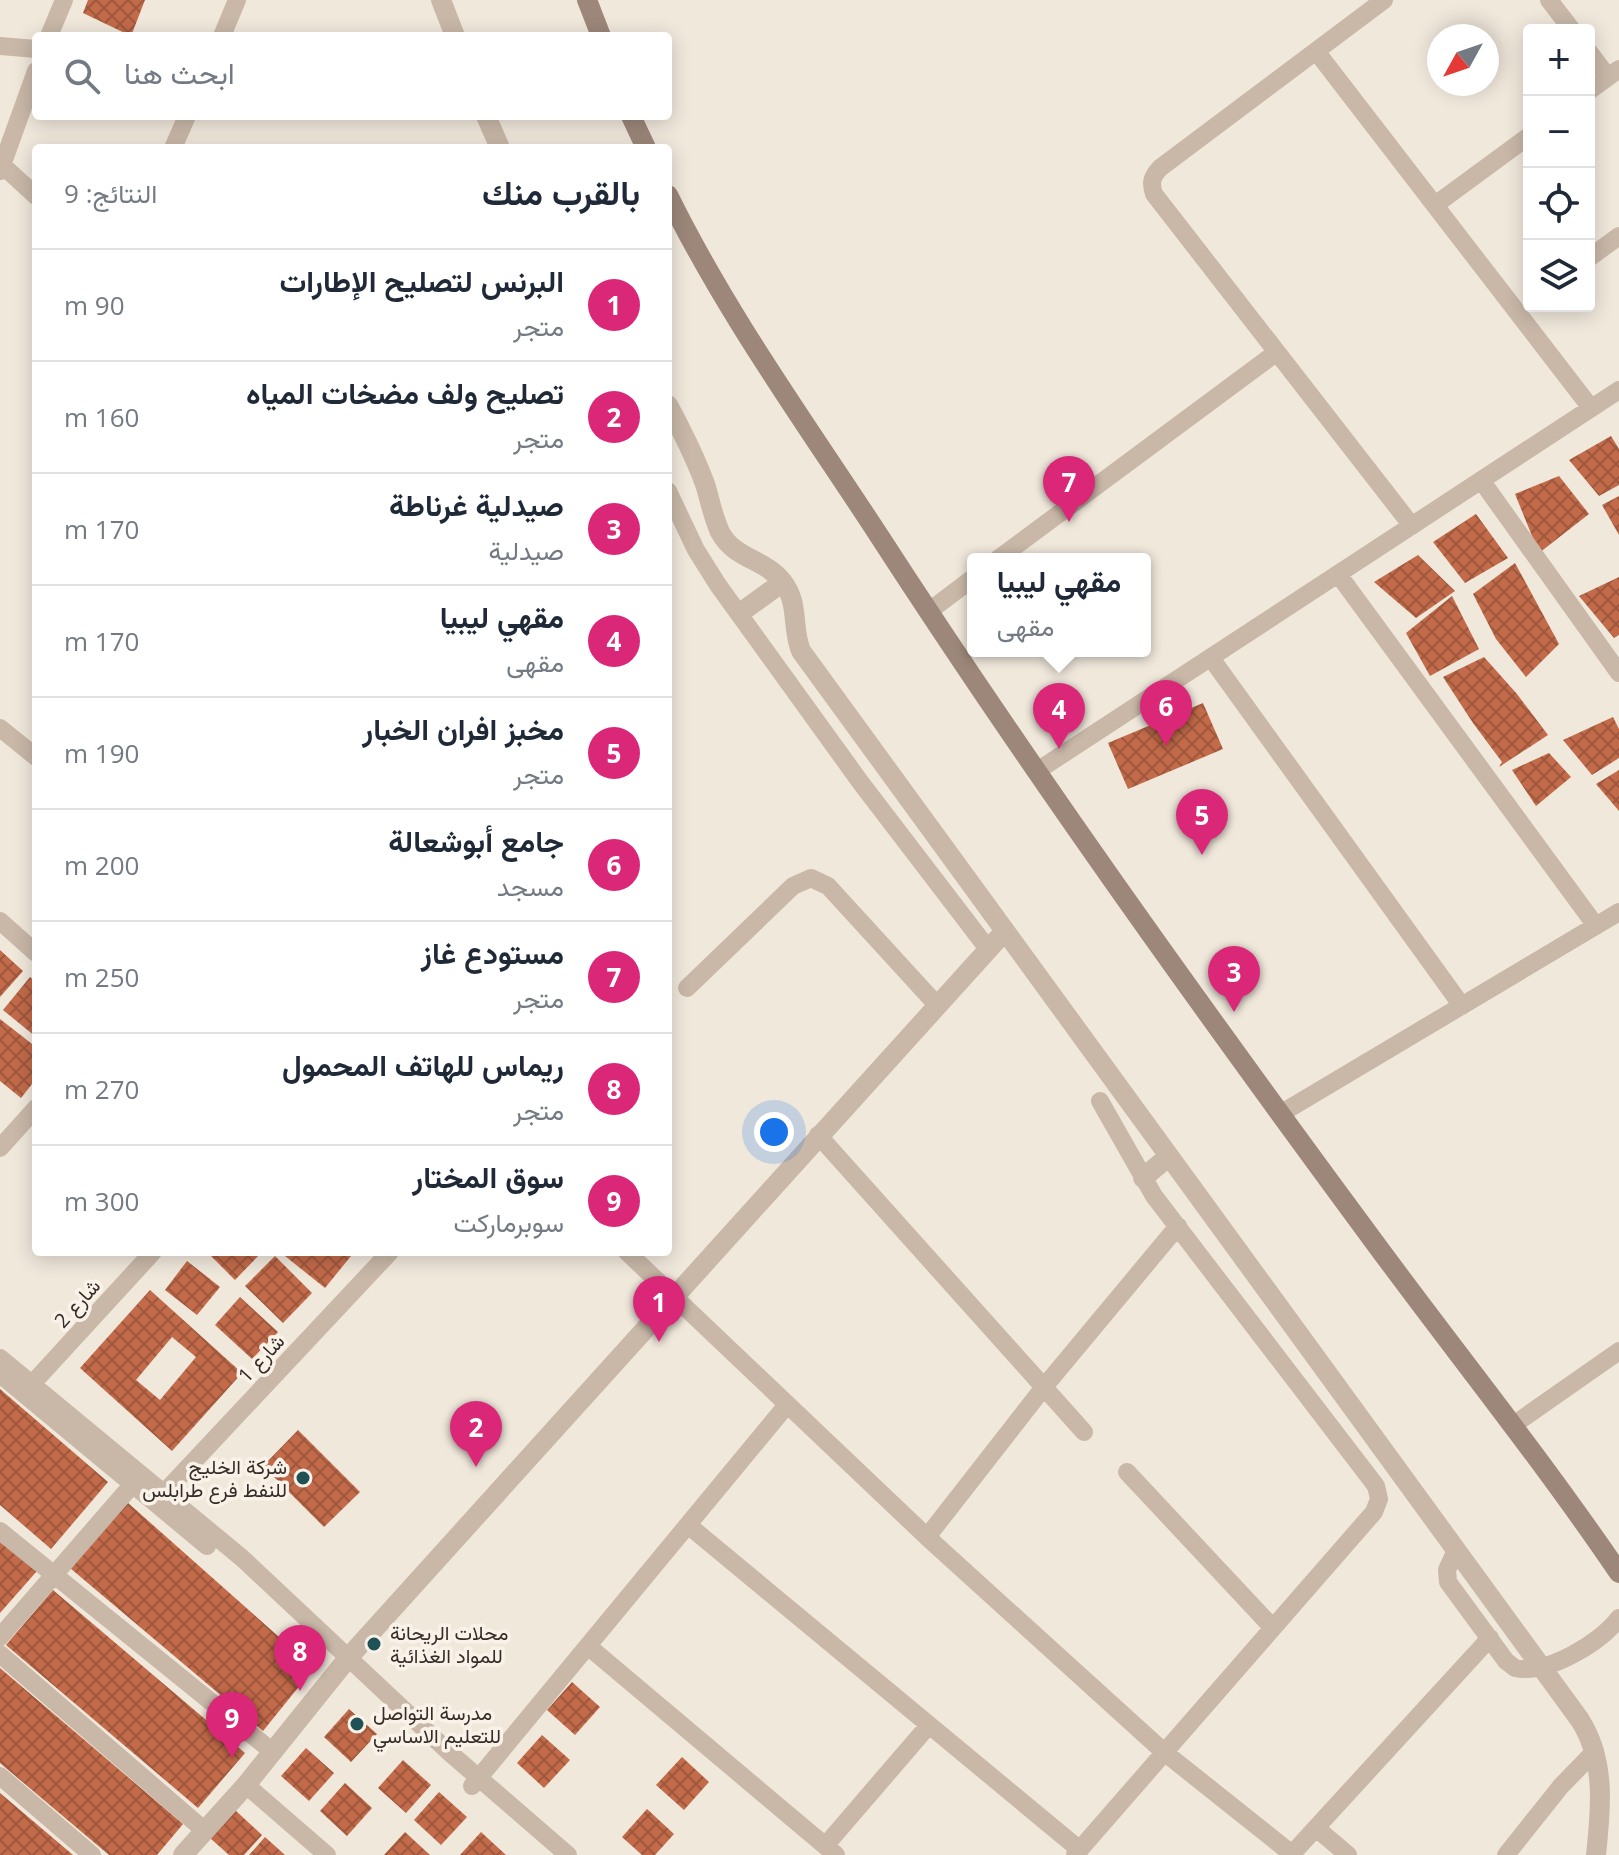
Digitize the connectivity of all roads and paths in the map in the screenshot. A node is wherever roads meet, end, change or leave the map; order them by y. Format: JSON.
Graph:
{"nodes":[{"id":1,"x":64,"y":0,"type":"edge"},
{"id":2,"x":237,"y":0,"type":"edge"},
{"id":3,"x":441,"y":0,"type":"edge"},
{"id":4,"x":587,"y":0,"type":"edge"},
{"id":5,"x":1384,"y":0,"type":"edge"},
{"id":6,"x":1549,"y":0,"type":"edge"},
{"id":7,"x":1567,"y":24,"type":"edge"},
{"id":8,"x":51,"y":32,"type":"edge"},
{"id":9,"x":224,"y":32,"type":"edge"},
{"id":10,"x":453,"y":32,"type":"edge"},
{"id":11,"x":599,"y":32,"type":"edge"},
{"id":12,"x":0,"y":46,"type":"edge"},
{"id":13,"x":32,"y":49,"type":"edge"},
{"id":14,"x":1316,"y":51,"type":"junction"},
{"id":15,"x":1595,"y":57,"type":"edge"},
{"id":16,"x":1614,"y":73,"type":"edge"},
{"id":17,"x":32,"y":82,"type":"edge"},
{"id":18,"x":1595,"y":87,"type":"edge"},
{"id":19,"x":185,"y":120,"type":"edge"},
{"id":20,"x":488,"y":120,"type":"edge"},
{"id":21,"x":633,"y":120,"type":"edge"},
{"id":22,"x":1523,"y":140,"type":"edge"},
{"id":23,"x":175,"y":144,"type":"edge"},
{"id":24,"x":498,"y":144,"type":"edge"},
{"id":25,"x":644,"y":144,"type":"edge"},
{"id":26,"x":1,"y":168,"type":"edge"},
{"id":27,"x":32,"y":193,"type":"edge"},
{"id":28,"x":672,"y":202,"type":"edge"},
{"id":29,"x":1435,"y":205,"type":"junction"},
{"id":30,"x":1619,"y":236,"type":"edge"},
{"id":31,"x":1595,"y":254,"type":"edge"},
{"id":32,"x":1522,"y":306,"type":"edge"},
{"id":33,"x":1277,"y":352,"type":"junction"},
{"id":34,"x":1619,"y":390,"type":"edge"},
{"id":35,"x":1591,"y":408,"type":"junction"},
{"id":36,"x":672,"y":413,"type":"edge"},
{"id":37,"x":1481,"y":480,"type":"junction"},
{"id":38,"x":672,"y":499,"type":"edge"},
{"id":39,"x":1412,"y":526,"type":"junction"},
{"id":40,"x":1006,"y":553,"type":"edge"},
{"id":41,"x":1338,"y":574,"type":"junction"},
{"id":42,"x":783,"y":582,"type":"junction"},
{"id":43,"x":967,"y":583,"type":"edge"},
{"id":44,"x":928,"y":612,"type":"junction"},
{"id":45,"x":740,"y":613,"type":"junction"},
{"id":46,"x":1211,"y":658,"type":"junction"},
{"id":47,"x":1616,"y":663,"type":"edge"},
{"id":48,"x":0,"y":728,"type":"edge"},
{"id":49,"x":32,"y":754,"type":"edge"},
{"id":50,"x":1037,"y":771,"type":"junction"},
{"id":51,"x":1619,"y":912,"type":"edge"},
{"id":52,"x":0,"y":921,"type":"edge"},
{"id":53,"x":1596,"y":926,"type":"junction"},
{"id":54,"x":1005,"y":931,"type":"junction"},
{"id":55,"x":32,"y":949,"type":"edge"},
{"id":56,"x":988,"y":949,"type":"junction"},
{"id":57,"x":687,"y":988,"type":"dead end"},
{"id":58,"x":936,"y":1004,"type":"junction"},
{"id":59,"x":1462,"y":1006,"type":"junction"},
{"id":60,"x":1100,"y":1101,"type":"dead end"},
{"id":61,"x":32,"y":1112,"type":"edge"},
{"id":62,"x":1280,"y":1114,"type":"junction"},
{"id":63,"x":818,"y":1135,"type":"junction"},
{"id":64,"x":0,"y":1148,"type":"edge"},
{"id":65,"x":1169,"y":1156,"type":"junction"},
{"id":66,"x":1143,"y":1178,"type":"junction"},
{"id":67,"x":1178,"y":1226,"type":"junction"},
{"id":68,"x":149,"y":1256,"type":"edge"},
{"id":69,"x":386,"y":1256,"type":"edge"},
{"id":70,"x":631,"y":1256,"type":"edge"},
{"id":71,"x":674,"y":1297,"type":"junction"},
{"id":72,"x":1619,"y":1351,"type":"edge"},
{"id":73,"x":0,"y":1358,"type":"edge"},
{"id":74,"x":0,"y":1374,"type":"edge"},
{"id":75,"x":32,"y":1384,"type":"junction"},
{"id":76,"x":1044,"y":1387,"type":"junction"},
{"id":77,"x":786,"y":1406,"type":"junction"},
{"id":78,"x":1512,"y":1426,"type":"junction"},
{"id":79,"x":1084,"y":1432,"type":"dead end"},
{"id":80,"x":1127,"y":1472,"type":"dead end"},
{"id":81,"x":137,"y":1480,"type":"junction"},
{"id":82,"x":164,"y":1493,"type":"junction"},
{"id":83,"x":688,"y":1525,"type":"junction"},
{"id":84,"x":0,"y":1531,"type":"edge"},
{"id":85,"x":927,"y":1537,"type":"junction"},
{"id":86,"x":1456,"y":1550,"type":"junction"},
{"id":87,"x":1619,"y":1573,"type":"edge"},
{"id":88,"x":53,"y":1576,"type":"junction"},
{"id":89,"x":1619,"y":1618,"type":"edge"},
{"id":90,"x":1273,"y":1628,"type":"junction"},
{"id":91,"x":0,"y":1637,"type":"edge"},
{"id":92,"x":1490,"y":1638,"type":"junction"},
{"id":93,"x":589,"y":1647,"type":"junction"},
{"id":94,"x":0,"y":1654,"type":"edge"},
{"id":95,"x":345,"y":1662,"type":"junction"},
{"id":96,"x":1541,"y":1666,"type":"junction"},
{"id":97,"x":929,"y":1725,"type":"junction"},
{"id":98,"x":1595,"y":1751,"type":"junction"},
{"id":99,"x":273,"y":1752,"type":"junction"},
{"id":100,"x":1164,"y":1752,"type":"junction"},
{"id":101,"x":0,"y":1776,"type":"edge"},
{"id":102,"x":476,"y":1782,"type":"junction"},
{"id":103,"x":246,"y":1785,"type":"junction"},
{"id":104,"x":1316,"y":1828,"type":"junction"},
{"id":105,"x":204,"y":1830,"type":"junction"},
{"id":106,"x":831,"y":1850,"type":"edge"},
{"id":107,"x":1078,"y":1852,"type":"edge"},
{"id":108,"x":92,"y":1855,"type":"edge"},
{"id":109,"x":183,"y":1855,"type":"edge"},
{"id":110,"x":327,"y":1855,"type":"edge"},
{"id":111,"x":551,"y":1855,"type":"edge"},
{"id":112,"x":568,"y":1855,"type":"edge"},
{"id":113,"x":1292,"y":1855,"type":"edge"},
{"id":114,"x":1348,"y":1855,"type":"edge"},
{"id":115,"x":1506,"y":1855,"type":"edge"},
{"id":116,"x":1596,"y":1855,"type":"edge"}],
"edges":[{"from":1,"to":8,"type":"street"},
{"from":2,"to":9,"type":"street"},
{"from":3,"to":10,"type":"street"},
{"from":4,"to":11,"type":"main road"},
{"from":5,"to":14,"type":"street"},
{"from":6,"to":7,"type":"street"},
{"from":12,"to":13,"type":"street"},
{"from":14,"to":29,"type":"street"},
{"from":14,"to":33,"type":"street"},
{"from":15,"to":16,"type":"street"},
{"from":16,"to":18,"type":"street"},
{"from":17,"to":26,"type":"street"},
{"from":19,"to":23,"type":"street"},
{"from":20,"to":24,"type":"street"},
{"from":21,"to":25,"type":"main road"},
{"from":22,"to":29,"type":"street"},
{"from":26,"to":27,"type":"street"},
{"from":28,"to":44,"type":"main road"},
{"from":29,"to":32,"type":"street"},
{"from":30,"to":31,"type":"street"},
{"from":32,"to":35,"type":"street"},
{"from":33,"to":39,"type":"street"},
{"from":33,"to":40,"type":"street"},
{"from":34,"to":35,"type":"street"},
{"from":35,"to":37,"type":"street"},
{"from":36,"to":42,"type":"street"},
{"from":37,"to":39,"type":"street"},
{"from":37,"to":47,"type":"street"},
{"from":38,"to":45,"type":"street"},
{"from":39,"to":41,"type":"street"},
{"from":41,"to":46,"type":"street"},
{"from":41,"to":53,"type":"street"},
{"from":42,"to":45,"type":"street"},
{"from":42,"to":54,"type":"street"},
{"from":43,"to":44,"type":"street"},
{"from":44,"to":50,"type":"main road"},
{"from":45,"to":56,"type":"street"},
{"from":46,"to":50,"type":"street"},
{"from":46,"to":59,"type":"street"},
{"from":48,"to":49,"type":"street"},
{"from":50,"to":62,"type":"main road"},
{"from":51,"to":53,"type":"street"},
{"from":52,"to":55,"type":"street"},
{"from":53,"to":59,"type":"street"},
{"from":54,"to":56,"type":"street"},
{"from":54,"to":65,"type":"street"},
{"from":56,"to":58,"type":"street"},
{"from":57,"to":58,"type":"street"},
{"from":58,"to":63,"type":"street"},
{"from":59,"to":62,"type":"street"},
{"from":60,"to":66,"type":"street"},
{"from":61,"to":64,"type":"street"},
{"from":62,"to":78,"type":"main road"},
{"from":63,"to":71,"type":"street"},
{"from":63,"to":76,"type":"street"},
{"from":65,"to":66,"type":"street"},
{"from":65,"to":86,"type":"street"},
{"from":66,"to":67,"type":"street"},
{"from":67,"to":76,"type":"street"},
{"from":67,"to":90,"type":"street"},
{"from":68,"to":75,"type":"street","name":"شارع 2"},
{"from":69,"to":82,"type":"street","name":"شارع 1"},
{"from":70,"to":71,"type":"street"},
{"from":71,"to":77,"type":"street"},
{"from":71,"to":95,"type":"street"},
{"from":72,"to":78,"type":"street"},
{"from":73,"to":75,"type":"street"},
{"from":74,"to":81,"type":"street"},
{"from":75,"to":81,"type":"street"},
{"from":76,"to":79,"type":"street"},
{"from":76,"to":85,"type":"street"},
{"from":77,"to":83,"type":"street"},
{"from":77,"to":85,"type":"street"},
{"from":78,"to":87,"type":"main road"},
{"from":80,"to":90,"type":"street"},
{"from":81,"to":82,"type":"street"},
{"from":81,"to":88,"type":"street"},
{"from":81,"to":95,"type":"street"},
{"from":82,"to":95,"type":"street"},
{"from":83,"to":93,"type":"street"},
{"from":83,"to":97,"type":"street"},
{"from":84,"to":88,"type":"street"},
{"from":85,"to":100,"type":"street"},
{"from":86,"to":92,"type":"street"},
{"from":86,"to":96,"type":"street"},
{"from":88,"to":91,"type":"street"},
{"from":88,"to":99,"type":"street"},
{"from":89,"to":96,"type":"street"},
{"from":90,"to":100,"type":"street"},
{"from":92,"to":96,"type":"street"},
{"from":92,"to":104,"type":"street"},
{"from":93,"to":102,"type":"street"},
{"from":93,"to":106,"type":"street"},
{"from":94,"to":105,"type":"street"},
{"from":95,"to":99,"type":"street"},
{"from":95,"to":102,"type":"street"},
{"from":96,"to":98,"type":"street"},
{"from":97,"to":106,"type":"street"},
{"from":97,"to":107,"type":"street"},
{"from":98,"to":115,"type":"street"},
{"from":98,"to":116,"type":"street"},
{"from":99,"to":103,"type":"street"},
{"from":100,"to":107,"type":"street"},
{"from":100,"to":113,"type":"street"},
{"from":101,"to":108,"type":"street"},
{"from":102,"to":111,"type":"street"},
{"from":102,"to":112,"type":"street"},
{"from":103,"to":105,"type":"street"},
{"from":103,"to":110,"type":"street"},
{"from":104,"to":113,"type":"street"},
{"from":104,"to":114,"type":"street"},
{"from":105,"to":109,"type":"street"}]}
